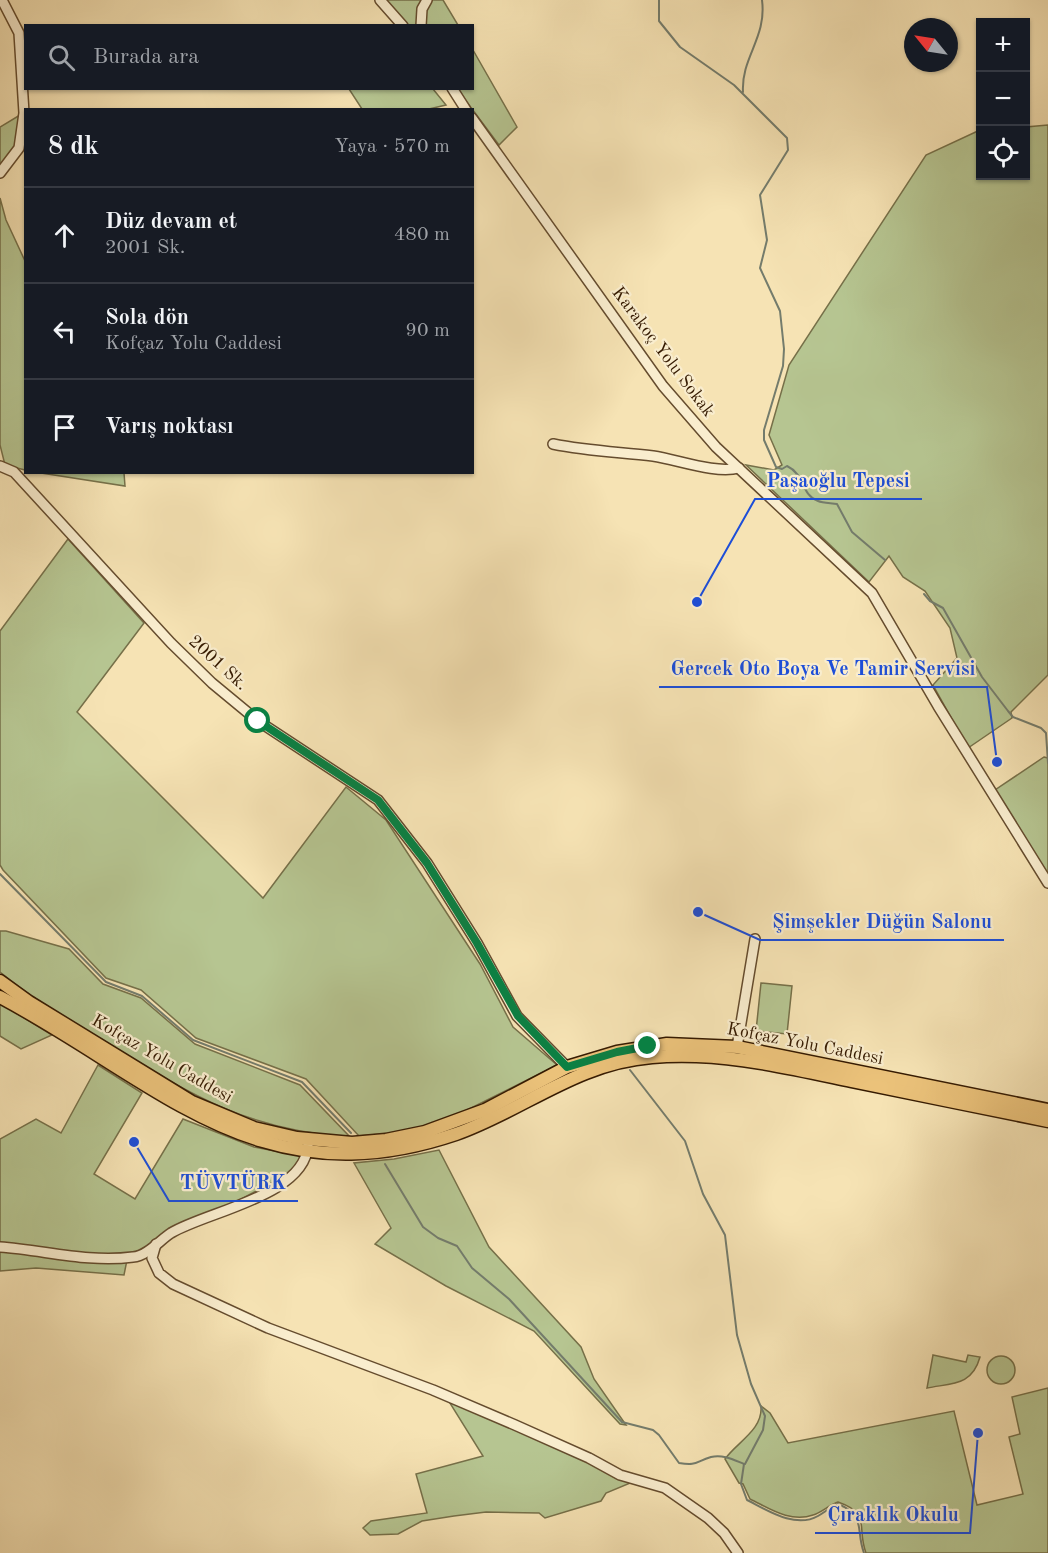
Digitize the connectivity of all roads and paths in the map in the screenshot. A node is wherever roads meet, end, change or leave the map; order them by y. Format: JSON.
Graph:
{"nodes":[{"id":1,"x":2,"y":0,"type":"edge"},
{"id":2,"x":380,"y":0,"type":"edge"},
{"id":3,"x":427,"y":0,"type":"edge"},
{"id":4,"x":402,"y":24,"type":"edge"},
{"id":5,"x":421,"y":24,"type":"edge"},
{"id":6,"x":453,"y":90,"type":"edge"},
{"id":7,"x":465,"y":108,"type":"edge"},
{"id":8,"x":474,"y":121,"type":"edge"},
{"id":9,"x":0,"y":173,"type":"edge"},
{"id":10,"x":553,"y":444,"type":"dead end"},
{"id":11,"x":2,"y":466,"type":"edge"},
{"id":12,"x":739,"y":468,"type":"junction"},
{"id":13,"x":1048,"y":883,"type":"edge"},
{"id":14,"x":755,"y":939,"type":"dead end"},
{"id":15,"x":0,"y":981,"type":"edge"},
{"id":16,"x":0,"y":997,"type":"edge"},
{"id":17,"x":737,"y":1047,"type":"junction"},
{"id":18,"x":567,"y":1067,"type":"junction"},
{"id":19,"x":1048,"y":1110,"type":"edge"},
{"id":20,"x":1048,"y":1121,"type":"edge"},
{"id":21,"x":308,"y":1145,"type":"junction"},
{"id":22,"x":156,"y":1244,"type":"junction"},
{"id":23,"x":0,"y":1248,"type":"edge"},
{"id":24,"x":738,"y":1553,"type":"edge"}],
"edges":[{"from":1,"to":9,"type":"street"},
{"from":2,"to":4,"type":"street"},
{"from":3,"to":5,"type":"street"},
{"from":6,"to":7,"type":"street"},
{"from":8,"to":12,"type":"street","name":"Karakoç Yolu Sokak"},
{"from":10,"to":12,"type":"street"},
{"from":11,"to":18,"type":"street","name":"2001 Sk."},
{"from":12,"to":13,"type":"street","name":"Karakoç Yolu Sokak"},
{"from":14,"to":17,"type":"street"},
{"from":15,"to":21,"type":"main road","name":"Kofçaz Yolu Caddesi"},
{"from":16,"to":21,"type":"main road","name":"Kofçaz Yolu Caddesi"},
{"from":17,"to":18,"type":"main road","name":"Kofçaz Yolu Caddesi"},
{"from":17,"to":19,"type":"main road","name":"Kofçaz Yolu Caddesi"},
{"from":18,"to":21,"type":"main road","name":"Kofçaz Yolu Caddesi"},
{"from":20,"to":21,"type":"main road","name":"Kofçaz Yolu Caddesi"},
{"from":21,"to":22,"type":"street"},
{"from":22,"to":23,"type":"street"},
{"from":22,"to":24,"type":"street"}]}
